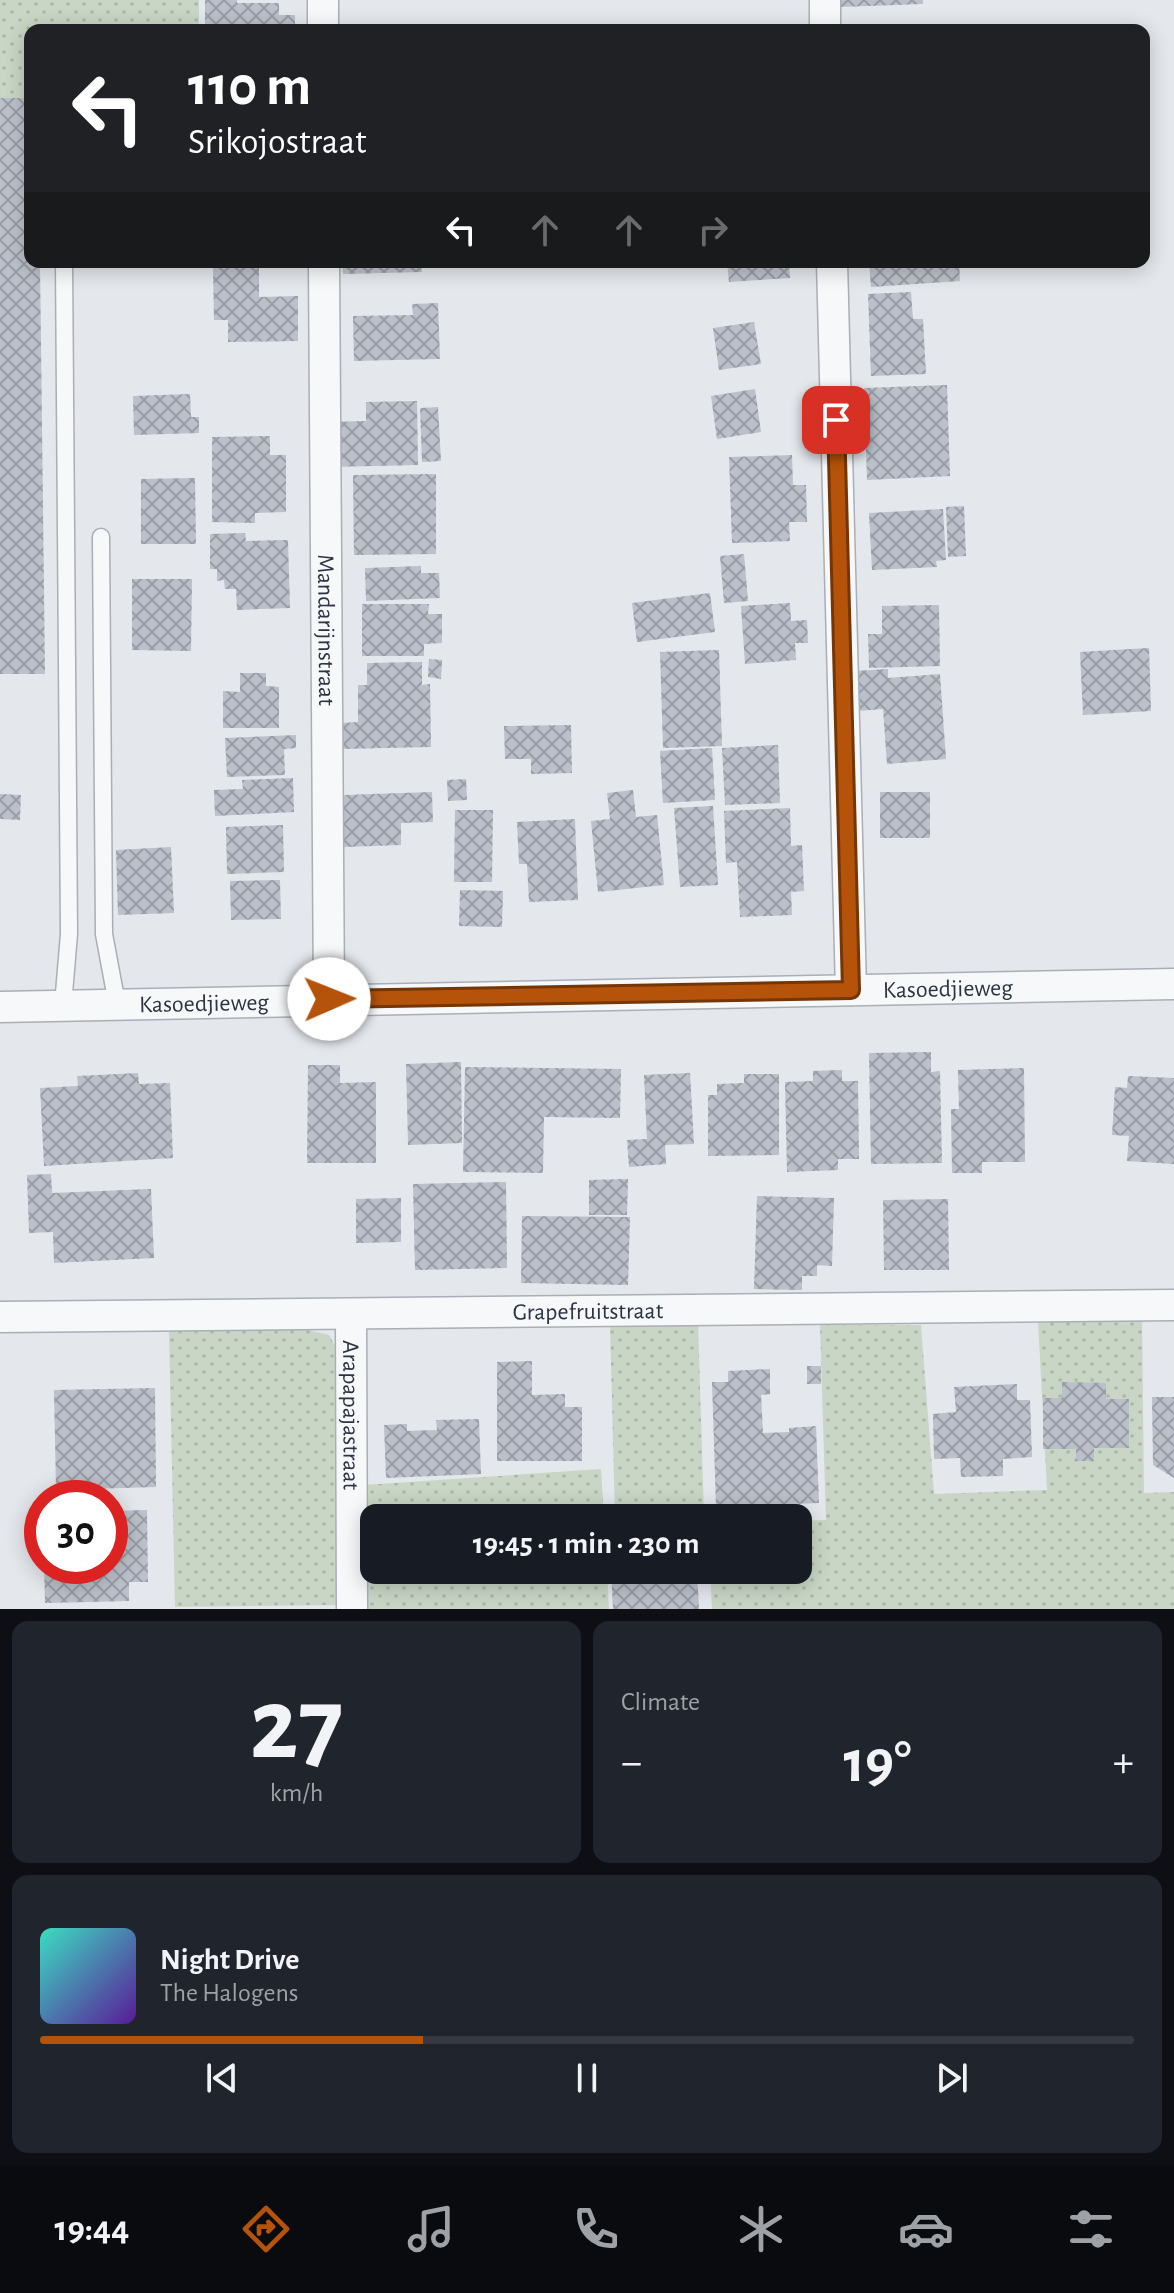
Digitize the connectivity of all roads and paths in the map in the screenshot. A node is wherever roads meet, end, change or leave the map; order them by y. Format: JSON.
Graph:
{"nodes":[{"id":1,"x":323,"y":0,"type":"edge"},
{"id":2,"x":825,"y":0,"type":"edge"},
{"id":3,"x":323,"y":24,"type":"edge"},
{"id":4,"x":825,"y":24,"type":"edge"},
{"id":5,"x":64,"y":268,"type":"edge"},
{"id":6,"x":324,"y":268,"type":"edge"},
{"id":7,"x":832,"y":268,"type":"edge"},
{"id":8,"x":101,"y":537,"type":"dead end"},
{"id":9,"x":1174,"y":984,"type":"edge"},
{"id":10,"x":851,"y":990,"type":"junction"},
{"id":11,"x":329,"y":999,"type":"junction"},
{"id":12,"x":117,"y":1004,"type":"junction"},
{"id":13,"x":63,"y":1005,"type":"junction"},
{"id":14,"x":0,"y":1007,"type":"edge"},
{"id":15,"x":1174,"y":1305,"type":"edge"},
{"id":16,"x":351,"y":1315,"type":"junction"},
{"id":17,"x":0,"y":1317,"type":"edge"},
{"id":18,"x":352,"y":1609,"type":"edge"}],
"edges":[{"from":1,"to":3,"type":"street"},
{"from":2,"to":4,"type":"street"},
{"from":5,"to":13,"type":"lane"},
{"from":6,"to":11,"type":"street","name":"Mandarijnstraat"},
{"from":7,"to":10,"type":"street"},
{"from":8,"to":12,"type":"lane"},
{"from":9,"to":10,"type":"street","name":"Kasoedjieweg"},
{"from":10,"to":11,"type":"street","name":"Kasoedjieweg"},
{"from":11,"to":12,"type":"street","name":"Kasoedjieweg"},
{"from":12,"to":13,"type":"street","name":"Kasoedjieweg"},
{"from":13,"to":14,"type":"street","name":"Kasoedjieweg"},
{"from":15,"to":16,"type":"street","name":"Grapefruitstraat"},
{"from":16,"to":17,"type":"street","name":"Grapefruitstraat"},
{"from":16,"to":18,"type":"street","name":"Arapapajastraat"}]}
